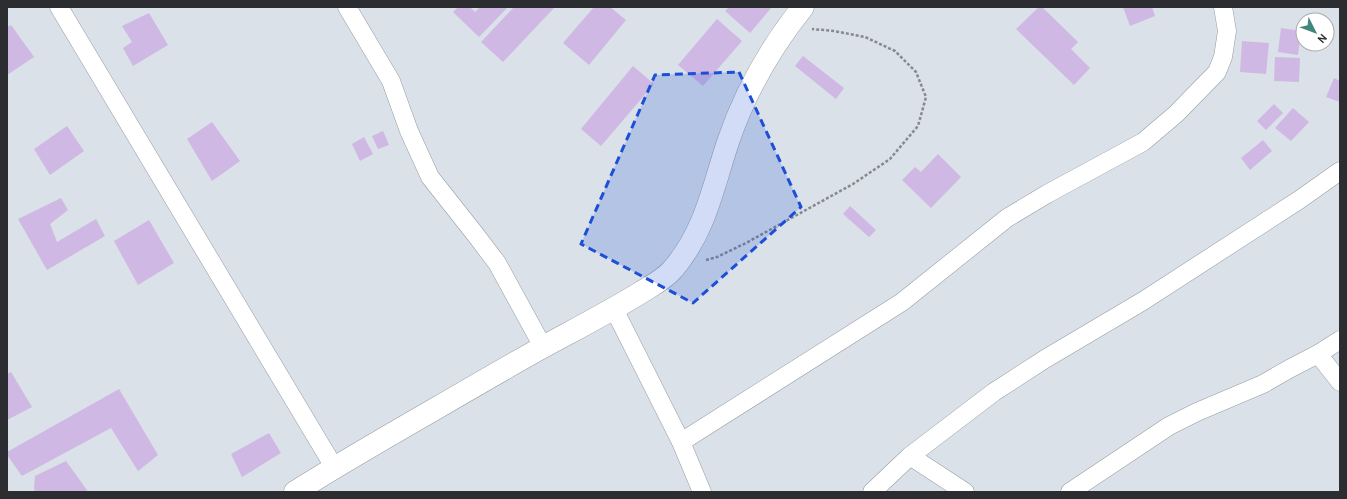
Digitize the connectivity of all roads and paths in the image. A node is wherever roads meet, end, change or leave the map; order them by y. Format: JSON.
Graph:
{"nodes":[{"id":1,"x":58,"y":7,"type":"edge"},
{"id":2,"x":347,"y":7,"type":"edge"},
{"id":3,"x":803,"y":7,"type":"edge"},
{"id":4,"x":1222,"y":7,"type":"edge"},
{"id":5,"x":787,"y":27,"type":"junction"},
{"id":6,"x":1340,"y":171,"type":"edge"},
{"id":7,"x":702,"y":262,"type":"dead end"},
{"id":8,"x":614,"y":309,"type":"junction"},
{"id":9,"x":1340,"y":340,"type":"edge"},
{"id":10,"x":543,"y":347,"type":"junction"},
{"id":11,"x":1318,"y":354,"type":"junction"},
{"id":12,"x":1340,"y":382,"type":"edge"},
{"id":13,"x":681,"y":442,"type":"junction"},
{"id":14,"x":910,"y":456,"type":"junction"},
{"id":15,"x":334,"y":467,"type":"junction"},
{"id":16,"x":295,"y":492,"type":"edge"},
{"id":17,"x":702,"y":492,"type":"edge"},
{"id":18,"x":872,"y":492,"type":"edge"},
{"id":19,"x":965,"y":492,"type":"edge"},
{"id":20,"x":1070,"y":492,"type":"edge"}],
"edges":[{"from":1,"to":15,"type":"street"},
{"from":2,"to":10,"type":"street"},
{"from":3,"to":5,"type":"main road"},
{"from":4,"to":13,"type":"street"},
{"from":5,"to":7,"type":"path"},
{"from":5,"to":8,"type":"main road"},
{"from":6,"to":14,"type":"street"},
{"from":8,"to":10,"type":"main road"},
{"from":8,"to":13,"type":"street"},
{"from":9,"to":11,"type":"street"},
{"from":10,"to":15,"type":"main road"},
{"from":11,"to":12,"type":"street"},
{"from":11,"to":20,"type":"street"},
{"from":13,"to":17,"type":"street"},
{"from":14,"to":18,"type":"street"},
{"from":14,"to":19,"type":"street"},
{"from":15,"to":16,"type":"main road"}]}
